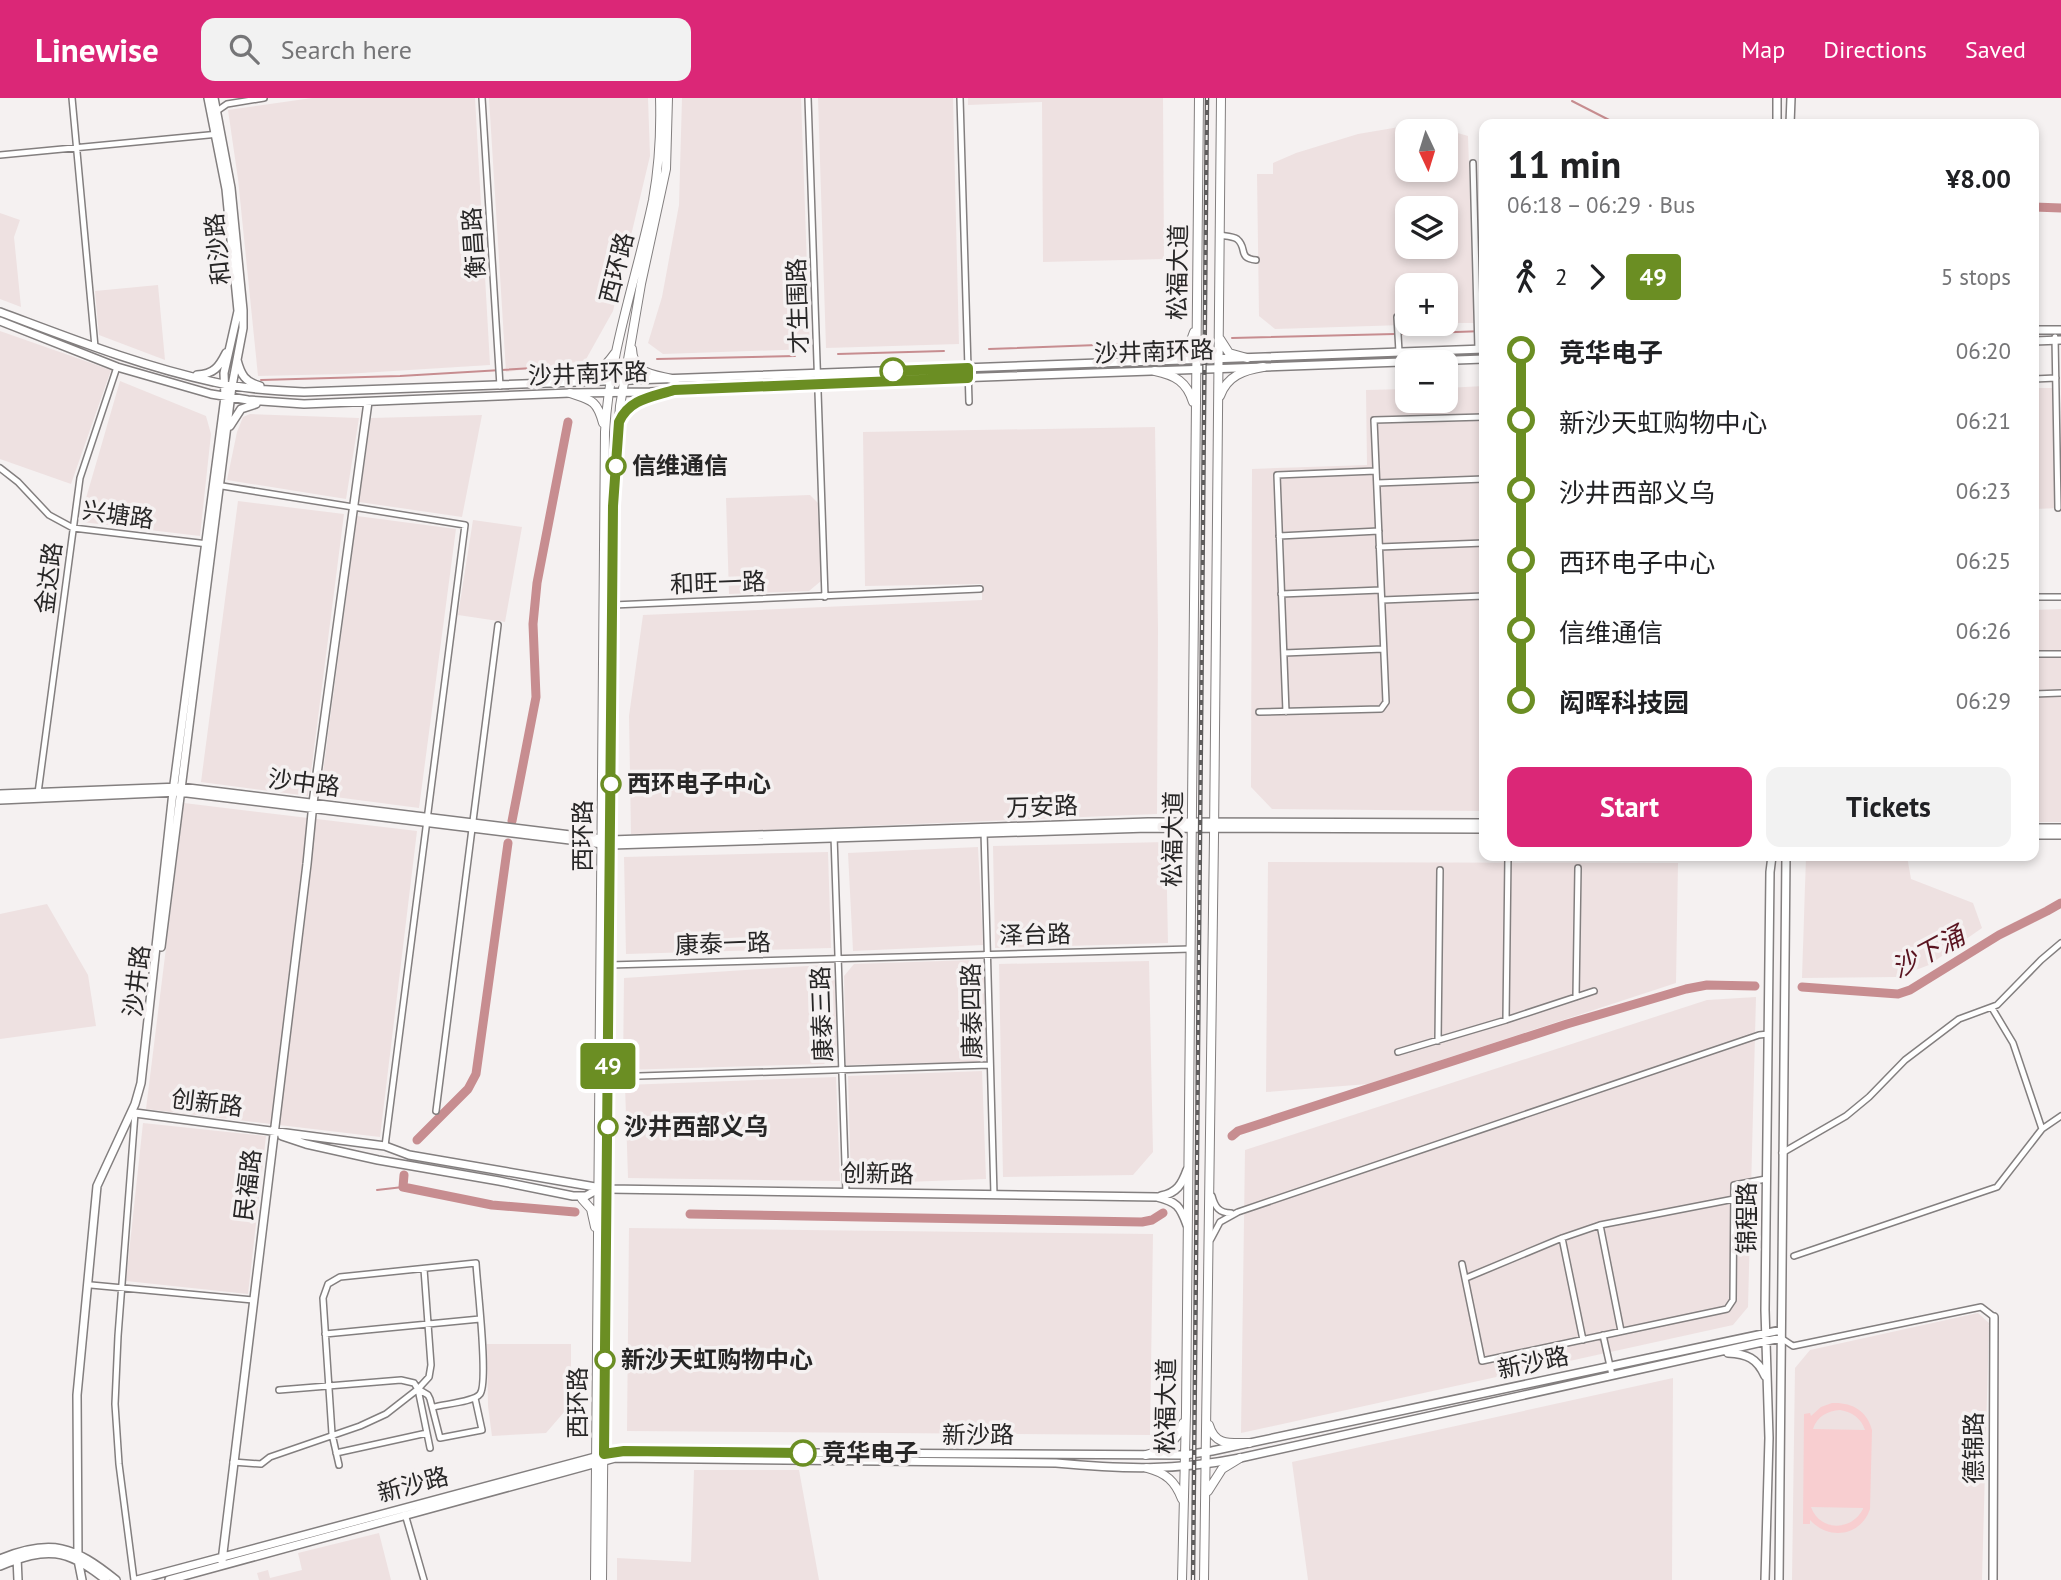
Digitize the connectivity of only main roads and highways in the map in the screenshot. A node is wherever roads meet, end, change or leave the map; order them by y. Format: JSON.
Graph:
{"nodes":[{"id":1,"x":208,"y":98,"type":"edge"},
{"id":2,"x":214,"y":98,"type":"edge"},
{"id":3,"x":660,"y":98,"type":"edge"},
{"id":4,"x":668,"y":98,"type":"edge"},
{"id":5,"x":1199,"y":98,"type":"edge"},
{"id":6,"x":1221,"y":98,"type":"edge"},
{"id":7,"x":1777,"y":98,"type":"edge"},
{"id":8,"x":1791,"y":98,"type":"edge"},
{"id":9,"x":1777,"y":119,"type":"edge"},
{"id":10,"x":1790,"y":119,"type":"edge"},
{"id":11,"x":219,"y":134,"type":"junction"},
{"id":12,"x":0,"y":312,"type":"edge"},
{"id":13,"x":0,"y":321,"type":"edge"},
{"id":14,"x":1196,"y":322,"type":"junction"},
{"id":15,"x":1218,"y":330,"type":"junction"},
{"id":16,"x":2039,"y":330,"type":"edge"},
{"id":17,"x":2058,"y":330,"type":"edge"},
{"id":18,"x":631,"y":339,"type":"junction"},
{"id":19,"x":2058,"y":340,"type":"edge"},
{"id":20,"x":2039,"y":341,"type":"edge"},
{"id":21,"x":232,"y":343,"type":"junction"},
{"id":22,"x":1479,"y":349,"type":"edge"},
{"id":23,"x":617,"y":350,"type":"junction"},
{"id":24,"x":237,"y":358,"type":"junction"},
{"id":25,"x":1247,"y":358,"type":"junction"},
{"id":26,"x":1218,"y":359,"type":"junction"},
{"id":27,"x":1479,"y":359,"type":"edge"},
{"id":28,"x":1196,"y":360,"type":"junction"},
{"id":29,"x":1161,"y":361,"type":"junction"},
{"id":30,"x":1264,"y":368,"type":"junction"},
{"id":31,"x":1217,"y":369,"type":"junction"},
{"id":32,"x":1195,"y":370,"type":"junction"},
{"id":33,"x":1155,"y":371,"type":"junction"},
{"id":34,"x":189,"y":376,"type":"junction"},
{"id":35,"x":675,"y":380,"type":"junction"},
{"id":36,"x":570,"y":382,"type":"junction"},
{"id":37,"x":611,"y":382,"type":"junction"},
{"id":38,"x":624,"y":382,"type":"junction"},
{"id":39,"x":228,"y":385,"type":"junction"},
{"id":40,"x":674,"y":390,"type":"junction"},
{"id":41,"x":285,"y":391,"type":"junction"},
{"id":42,"x":609,"y":392,"type":"junction"},
{"id":43,"x":622,"y":392,"type":"junction"},
{"id":44,"x":570,"y":393,"type":"junction"},
{"id":45,"x":228,"y":397,"type":"junction"},
{"id":46,"x":266,"y":402,"type":"junction"},
{"id":47,"x":368,"y":402,"type":"junction"},
{"id":48,"x":1195,"y":408,"type":"junction"},
{"id":49,"x":1217,"y":409,"type":"junction"},
{"id":50,"x":619,"y":422,"type":"junction"},
{"id":51,"x":226,"y":432,"type":"junction"},
{"id":52,"x":605,"y":432,"type":"junction"},
{"id":53,"x":216,"y":485,"type":"junction"},
{"id":54,"x":177,"y":789,"type":"junction"},
{"id":55,"x":0,"y":794,"type":"edge"},
{"id":56,"x":38,"y":795,"type":"junction"},
{"id":57,"x":0,"y":800,"type":"edge"},
{"id":58,"x":313,"y":806,"type":"junction"},
{"id":59,"x":1479,"y":823,"type":"edge"},
{"id":60,"x":1192,"y":825,"type":"junction"},
{"id":61,"x":1214,"y":825,"type":"junction"},
{"id":62,"x":2039,"y":828,"type":"edge"},
{"id":63,"x":2061,"y":828,"type":"edge"},
{"id":64,"x":1479,"y":829,"type":"edge"},
{"id":65,"x":2039,"y":835,"type":"edge"},
{"id":66,"x":2061,"y":835,"type":"edge"},
{"id":67,"x":607,"y":842,"type":"junction"},
{"id":68,"x":1772,"y":861,"type":"edge"},
{"id":69,"x":1786,"y":861,"type":"edge"},
{"id":70,"x":135,"y":1113,"type":"junction"},
{"id":71,"x":274,"y":1131,"type":"junction"},
{"id":72,"x":1188,"y":1168,"type":"junction"},
{"id":73,"x":603,"y":1189,"type":"junction"},
{"id":74,"x":1157,"y":1197,"type":"junction"},
{"id":75,"x":582,"y":1199,"type":"dead end"},
{"id":76,"x":1187,"y":1225,"type":"junction"},
{"id":77,"x":598,"y":1229,"type":"junction"},
{"id":78,"x":1765,"y":1312,"type":"junction"},
{"id":79,"x":1994,"y":1317,"type":"road end"},
{"id":80,"x":1766,"y":1332,"type":"junction"},
{"id":81,"x":1781,"y":1334,"type":"junction"},
{"id":82,"x":1740,"y":1338,"type":"junction"},
{"id":83,"x":1767,"y":1342,"type":"junction"},
{"id":84,"x":1717,"y":1352,"type":"junction"},
{"id":85,"x":1766,"y":1380,"type":"junction"},
{"id":86,"x":1186,"y":1413,"type":"junction"},
{"id":87,"x":1207,"y":1417,"type":"junction"},
{"id":88,"x":1249,"y":1443,"type":"junction"},
{"id":89,"x":1206,"y":1452,"type":"junction"},
{"id":90,"x":1146,"y":1455,"type":"junction"},
{"id":91,"x":1185,"y":1455,"type":"junction"},
{"id":92,"x":1240,"y":1458,"type":"junction"},
{"id":93,"x":600,"y":1459,"type":"junction"},
{"id":94,"x":1206,"y":1465,"type":"junction"},
{"id":95,"x":1147,"y":1468,"type":"junction"},
{"id":96,"x":1184,"y":1468,"type":"junction"},
{"id":97,"x":1205,"y":1501,"type":"junction"},
{"id":98,"x":1183,"y":1502,"type":"junction"},
{"id":99,"x":17,"y":1556,"type":"junction"},
{"id":100,"x":80,"y":1558,"type":"junction"},
{"id":101,"x":0,"y":1559,"type":"edge"},
{"id":102,"x":221,"y":1562,"type":"junction"},
{"id":103,"x":0,"y":1566,"type":"edge"},
{"id":104,"x":18,"y":1580,"type":"edge"},
{"id":105,"x":84,"y":1580,"type":"edge"},
{"id":106,"x":106,"y":1580,"type":"edge"},
{"id":107,"x":116,"y":1580,"type":"edge"},
{"id":108,"x":135,"y":1580,"type":"edge"},
{"id":109,"x":169,"y":1580,"type":"edge"},
{"id":110,"x":595,"y":1580,"type":"edge"},
{"id":111,"x":602,"y":1580,"type":"edge"},
{"id":112,"x":1182,"y":1580,"type":"edge"},
{"id":113,"x":1204,"y":1580,"type":"edge"},
{"id":114,"x":1765,"y":1580,"type":"edge"},
{"id":115,"x":1779,"y":1580,"type":"edge"},
{"id":116,"x":1993,"y":1580,"type":"edge"}],
"edges":[{"from":1,"to":11,"type":"main road","name":"和沙路"},
{"from":2,"to":11,"type":"main road","name":"和沙路"},
{"from":3,"to":23,"type":"main road","name":"西环路"},
{"from":4,"to":18,"type":"main road","name":"西环路"},
{"from":5,"to":14,"type":"main road","name":"松福大道"},
{"from":6,"to":15,"type":"main road","name":"松福大道"},
{"from":7,"to":9,"type":"main road"},
{"from":8,"to":10,"type":"main road"},
{"from":11,"to":21,"type":"main road","name":"和沙路"},
{"from":11,"to":24,"type":"main road","name":"和沙路"},
{"from":12,"to":34,"type":"main road","name":"沙井南环路"},
{"from":13,"to":45,"type":"main road","name":"沙井南环路"},
{"from":14,"to":28,"type":"main road","name":"松福大道"},
{"from":14,"to":29,"type":"main road"},
{"from":15,"to":25,"type":"main road"},
{"from":15,"to":26,"type":"main road","name":"松福大道"},
{"from":16,"to":17,"type":"main road"},
{"from":18,"to":35,"type":"main road"},
{"from":18,"to":38,"type":"main road","name":"西环路"},
{"from":19,"to":20,"type":"main road"},
{"from":21,"to":34,"type":"main road"},
{"from":21,"to":39,"type":"main road","name":"和沙路"},
{"from":22,"to":25,"type":"main road","name":"沙井南环路"},
{"from":23,"to":36,"type":"main road"},
{"from":23,"to":37,"type":"main road","name":"西环路"},
{"from":24,"to":39,"type":"main road","name":"和沙路"},
{"from":24,"to":41,"type":"main road"},
{"from":25,"to":26,"type":"main road","name":"沙井南环路"},
{"from":26,"to":28,"type":"main road","name":"沙井南环路"},
{"from":26,"to":31,"type":"main road","name":"松福大道"},
{"from":27,"to":30,"type":"main road","name":"沙井南环路"},
{"from":28,"to":29,"type":"main road","name":"沙井南环路"},
{"from":28,"to":32,"type":"main road","name":"松福大道"},
{"from":29,"to":35,"type":"main road","name":"沙井南环路"},
{"from":30,"to":31,"type":"main road","name":"沙井南环路"},
{"from":30,"to":49,"type":"main road"},
{"from":31,"to":32,"type":"main road","name":"沙井南环路"},
{"from":31,"to":49,"type":"main road","name":"松福大道"},
{"from":32,"to":33,"type":"main road","name":"沙井南环路"},
{"from":32,"to":48,"type":"main road","name":"松福大道"},
{"from":33,"to":40,"type":"main road","name":"沙井南环路"},
{"from":33,"to":48,"type":"main road"},
{"from":34,"to":39,"type":"main road","name":"沙井南环路"},
{"from":35,"to":38,"type":"main road","name":"沙井南环路"},
{"from":36,"to":37,"type":"main road","name":"沙井南环路"},
{"from":36,"to":41,"type":"main road","name":"沙井南环路"},
{"from":37,"to":38,"type":"main road","name":"沙井南环路"},
{"from":37,"to":42,"type":"main road","name":"西环路"},
{"from":38,"to":43,"type":"main road","name":"西环路"},
{"from":39,"to":41,"type":"main road","name":"沙井南环路"},
{"from":39,"to":45,"type":"main road","name":"和沙路"},
{"from":40,"to":43,"type":"main road","name":"沙井南环路"},
{"from":40,"to":50,"type":"main road"},
{"from":42,"to":43,"type":"main road","name":"沙井南环路"},
{"from":42,"to":44,"type":"main road","name":"沙井南环路"},
{"from":42,"to":52,"type":"main road","name":"西环路"},
{"from":43,"to":50,"type":"main road","name":"西环路"},
{"from":44,"to":47,"type":"main road","name":"沙井南环路"},
{"from":44,"to":52,"type":"main road"},
{"from":45,"to":46,"type":"main road","name":"沙井南环路"},
{"from":45,"to":51,"type":"main road","name":"沙井路"},
{"from":45,"to":53,"type":"main road","name":"沙井路"},
{"from":46,"to":47,"type":"main road","name":"沙井南环路"},
{"from":46,"to":51,"type":"main road"},
{"from":47,"to":58,"type":"main road","name":"民福路"},
{"from":48,"to":60,"type":"main road","name":"松福大道"},
{"from":49,"to":61,"type":"main road","name":"松福大道"},
{"from":50,"to":67,"type":"main road","name":"西环路"},
{"from":51,"to":53,"type":"main road","name":"沙井路"},
{"from":52,"to":67,"type":"main road","name":"西环路"},
{"from":53,"to":54,"type":"main road","name":"沙井路"},
{"from":54,"to":56,"type":"main road","name":"沙中路"},
{"from":54,"to":58,"type":"main road","name":"沙中路"},
{"from":54,"to":70,"type":"main road","name":"沙井路"},
{"from":54,"to":100,"type":"main road","name":"沙井路"},
{"from":55,"to":56,"type":"main road","name":"沙中路"},
{"from":56,"to":57,"type":"main road","name":"沙中路"},
{"from":58,"to":67,"type":"main road","name":"沙中路"},
{"from":58,"to":71,"type":"main road","name":"民福路"},
{"from":59,"to":61,"type":"main road","name":"万安路"},
{"from":60,"to":61,"type":"main road","name":"万安路"},
{"from":60,"to":67,"type":"main road","name":"万安路"},
{"from":60,"to":72,"type":"main road","name":"松福大道"},
{"from":61,"to":64,"type":"main road","name":"万安路"},
{"from":61,"to":87,"type":"main road","name":"松福大道"},
{"from":62,"to":63,"type":"main road"},
{"from":65,"to":66,"type":"main road"},
{"from":67,"to":73,"type":"main road","name":"西环路"},
{"from":67,"to":73,"type":"main road","name":"西环路"},
{"from":68,"to":78,"type":"main road","name":"锦程路"},
{"from":69,"to":81,"type":"main road","name":"锦程路"},
{"from":70,"to":71,"type":"main road","name":"创新路"},
{"from":70,"to":100,"type":"main road","name":"沙井路"},
{"from":71,"to":73,"type":"main road","name":"创新路"},
{"from":71,"to":73,"type":"main road","name":"创新路"},
{"from":71,"to":102,"type":"main road","name":"民福路"},
{"from":72,"to":74,"type":"main road"},
{"from":72,"to":76,"type":"main road","name":"松福大道"},
{"from":73,"to":74,"type":"main road","name":"创新路"},
{"from":73,"to":77,"type":"main road","name":"西环路"},
{"from":73,"to":93,"type":"main road","name":"西环路"},
{"from":74,"to":76,"type":"main road"},
{"from":75,"to":77,"type":"main road"},
{"from":76,"to":86,"type":"main road","name":"松福大道"},
{"from":77,"to":93,"type":"main road","name":"西环路"},
{"from":78,"to":80,"type":"main road","name":"锦程路"},
{"from":78,"to":82,"type":"main road"},
{"from":79,"to":116,"type":"main road","name":"德锦路"},
{"from":80,"to":81,"type":"main road","name":"新沙路"},
{"from":80,"to":82,"type":"main road","name":"新沙路"},
{"from":80,"to":83,"type":"main road","name":"锦程路"},
{"from":81,"to":83,"type":"main road","name":"新沙路"},
{"from":81,"to":115,"type":"main road","name":"锦程路"},
{"from":82,"to":88,"type":"main road","name":"新沙路"},
{"from":83,"to":84,"type":"main road","name":"新沙路"},
{"from":83,"to":85,"type":"main road","name":"锦程路"},
{"from":84,"to":85,"type":"main road"},
{"from":84,"to":92,"type":"main road","name":"新沙路"},
{"from":85,"to":114,"type":"main road","name":"锦程路"},
{"from":86,"to":90,"type":"main road"},
{"from":86,"to":91,"type":"main road","name":"松福大道"},
{"from":87,"to":88,"type":"main road"},
{"from":87,"to":89,"type":"main road","name":"松福大道"},
{"from":88,"to":89,"type":"main road","name":"新沙路"},
{"from":89,"to":91,"type":"main road","name":"新沙路"},
{"from":89,"to":94,"type":"main road","name":"松福大道"},
{"from":90,"to":91,"type":"main road","name":"新沙路"},
{"from":90,"to":93,"type":"main road","name":"新沙路"},
{"from":91,"to":96,"type":"main road","name":"松福大道"},
{"from":92,"to":94,"type":"main road","name":"新沙路"},
{"from":92,"to":97,"type":"main road"},
{"from":93,"to":95,"type":"main road","name":"新沙路"},
{"from":93,"to":102,"type":"main road","name":"新沙路"},
{"from":93,"to":110,"type":"main road","name":"西环路"},
{"from":93,"to":111,"type":"main road","name":"西环路"},
{"from":94,"to":96,"type":"main road","name":"新沙路"},
{"from":94,"to":97,"type":"main road","name":"松福大道"},
{"from":95,"to":96,"type":"main road","name":"新沙路"},
{"from":95,"to":98,"type":"main road"},
{"from":96,"to":98,"type":"main road","name":"松福大道"},
{"from":97,"to":113,"type":"main road","name":"松福大道"},
{"from":98,"to":112,"type":"main road","name":"松福大道"},
{"from":99,"to":100,"type":"main road"},
{"from":99,"to":101,"type":"main road"},
{"from":99,"to":103,"type":"main road"},
{"from":99,"to":104,"type":"main road"},
{"from":100,"to":105,"type":"main road"},
{"from":100,"to":106,"type":"main road"},
{"from":100,"to":107,"type":"main road"},
{"from":102,"to":108,"type":"main road","name":"新沙路"},
{"from":102,"to":109,"type":"main road","name":"新沙路"}]}
